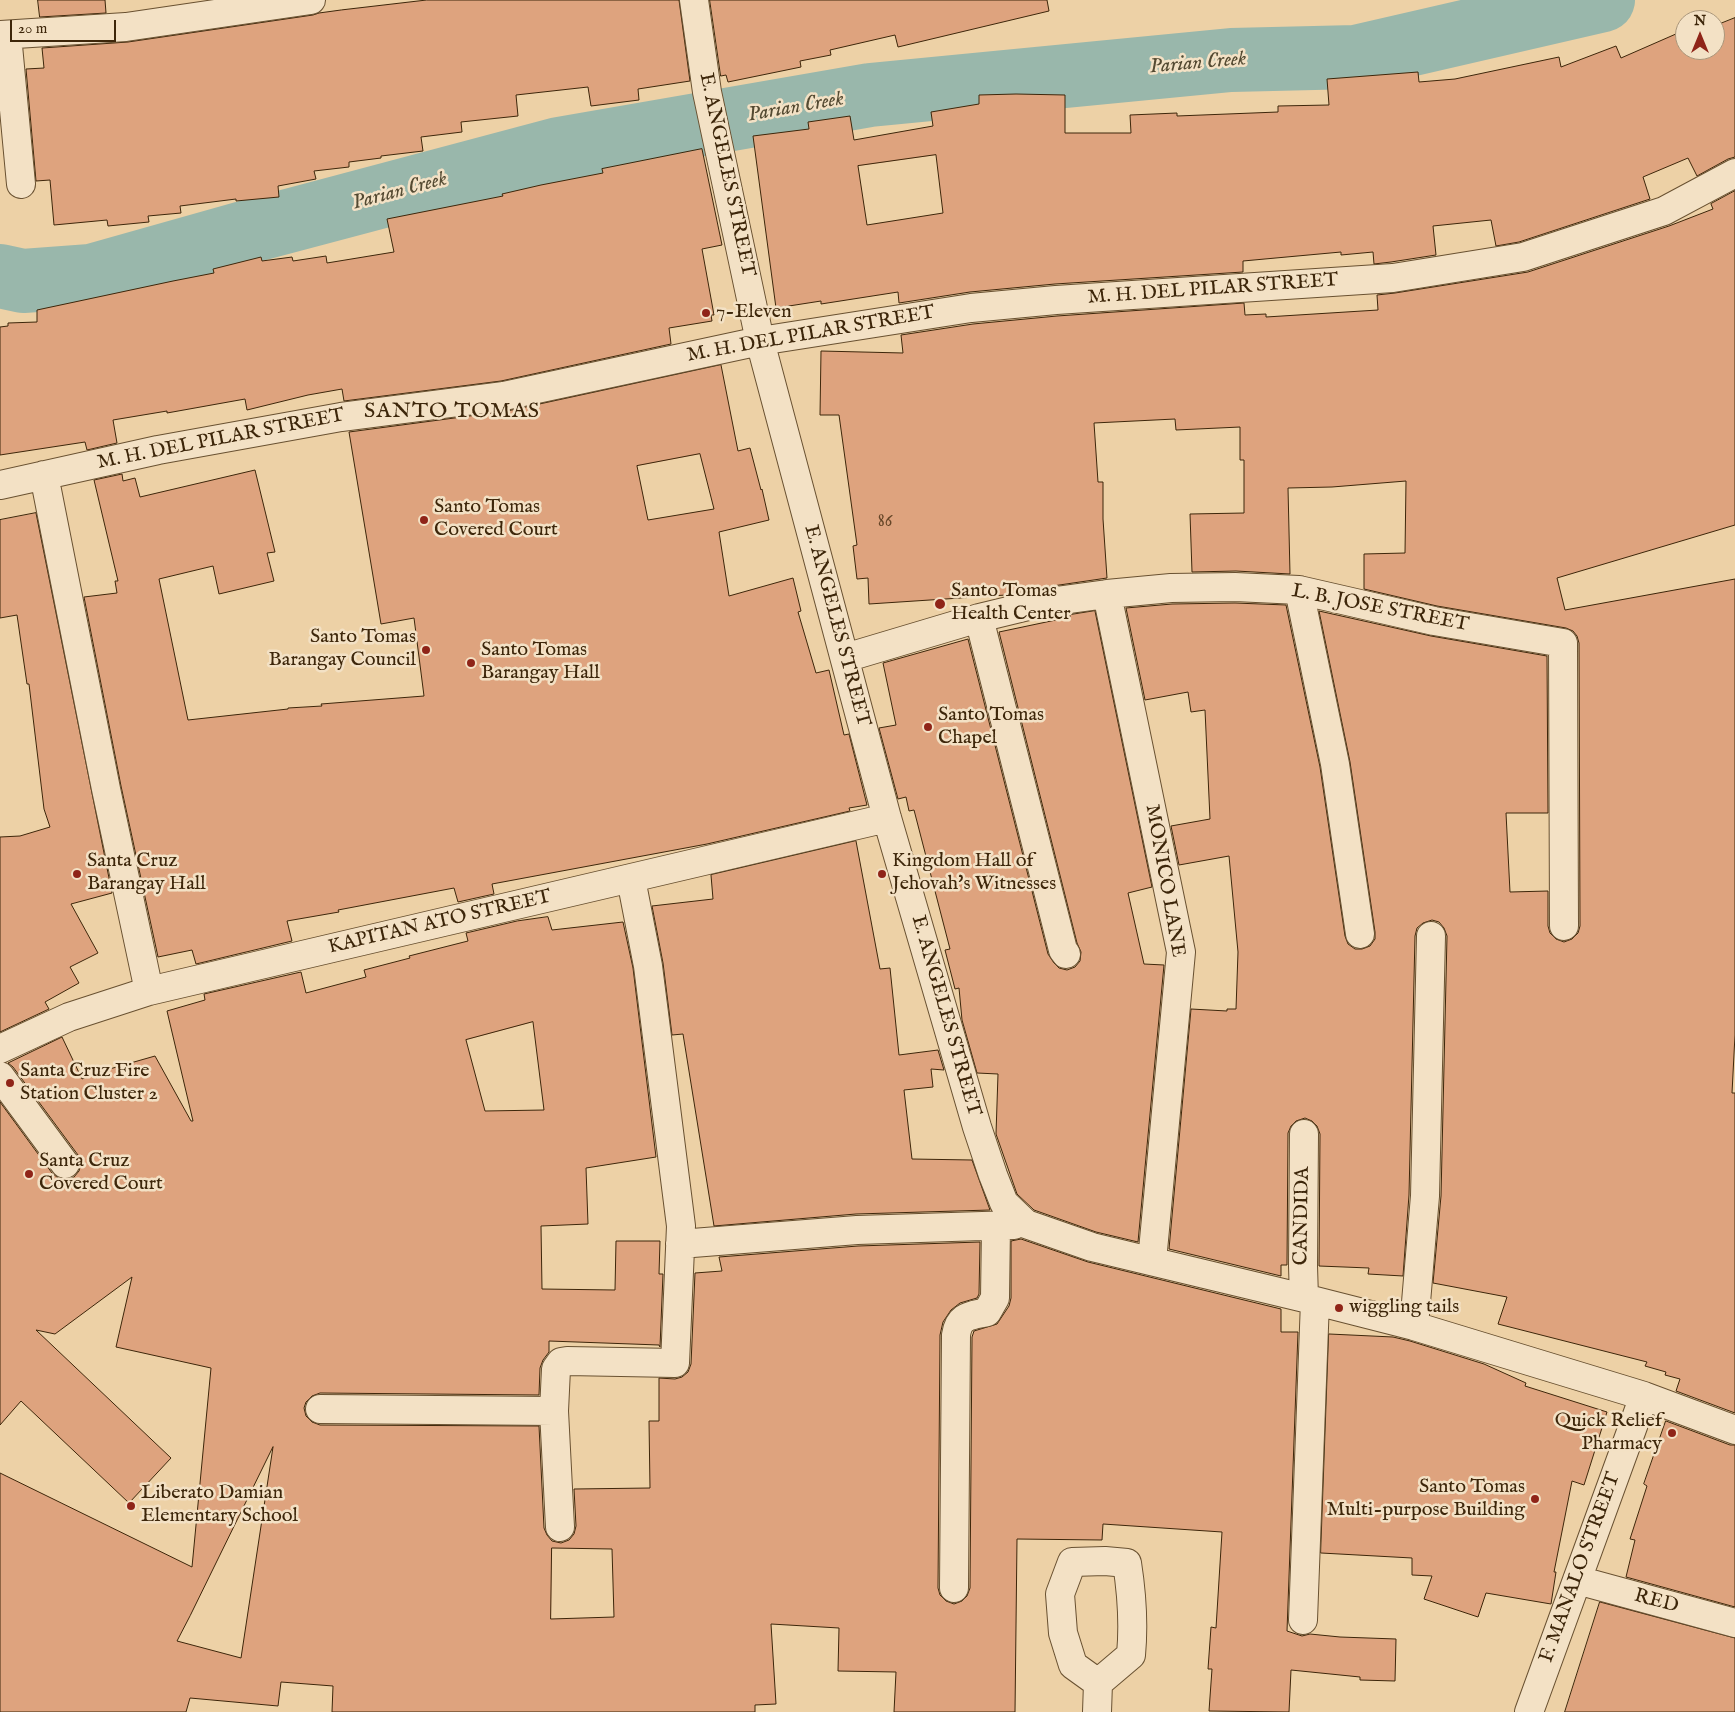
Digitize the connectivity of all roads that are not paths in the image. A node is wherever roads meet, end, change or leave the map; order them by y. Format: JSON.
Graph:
{"nodes":[{"id":1,"x":311,"y":0,"type":"edge"},
{"id":2,"x":694,"y":0,"type":"edge"},
{"id":3,"x":4,"y":35,"type":"edge"},
{"id":4,"x":1735,"y":173,"type":"edge"},
{"id":5,"x":21,"y":184,"type":"dead end"},
{"id":6,"x":760,"y":341,"type":"junction"},
{"id":7,"x":44,"y":475,"type":"junction"},
{"id":8,"x":0,"y":485,"type":"edge"},
{"id":9,"x":1299,"y":590,"type":"junction"},
{"id":10,"x":1107,"y":594,"type":"junction"},
{"id":11,"x":979,"y":618,"type":"junction"},
{"id":12,"x":845,"y":658,"type":"junction"},
{"id":13,"x":887,"y":818,"type":"junction"},
{"id":14,"x":631,"y":879,"type":"junction"},
{"id":15,"x":1564,"y":926,"type":"dead end"},
{"id":16,"x":1360,"y":934,"type":"dead end"},
{"id":17,"x":1431,"y":936,"type":"dead end"},
{"id":18,"x":1066,"y":954,"type":"dead end"},
{"id":19,"x":149,"y":991,"type":"junction"},
{"id":20,"x":0,"y":1049,"type":"edge"},
{"id":21,"x":0,"y":1076,"type":"edge"},
{"id":22,"x":1304,"y":1134,"type":"dead end"},
{"id":23,"x":65,"y":1164,"type":"dead end"},
{"id":24,"x":1026,"y":1224,"type":"junction"},
{"id":25,"x":996,"y":1226,"type":"junction"},
{"id":26,"x":680,"y":1244,"type":"junction"},
{"id":27,"x":1152,"y":1261,"type":"junction"},
{"id":28,"x":1309,"y":1299,"type":"junction"},
{"id":29,"x":1414,"y":1326,"type":"junction"},
{"id":30,"x":1644,"y":1396,"type":"junction"},
{"id":31,"x":320,"y":1409,"type":"dead end"},
{"id":32,"x":554,"y":1411,"type":"junction"},
{"id":33,"x":1735,"y":1430,"type":"edge"},
{"id":34,"x":560,"y":1527,"type":"dead end"},
{"id":35,"x":1577,"y":1580,"type":"junction"},
{"id":36,"x":954,"y":1588,"type":"dead end"},
{"id":37,"x":1303,"y":1620,"type":"dead end"},
{"id":38,"x":1735,"y":1623,"type":"edge"},
{"id":39,"x":1098,"y":1683,"type":"dead end"},
{"id":40,"x":1097,"y":1712,"type":"edge"},
{"id":41,"x":1529,"y":1712,"type":"edge"}],
"edges":[{"from":1,"to":3,"type":"street"},
{"from":2,"to":6,"type":"street","name":"E. ANGELES STREET"},
{"from":3,"to":5,"type":"street"},
{"from":4,"to":6,"type":"street","name":"M. H. DEL PILAR STREET"},
{"from":6,"to":7,"type":"street","name":"M. H. DEL PILAR STREET"},
{"from":6,"to":12,"type":"street","name":"E. ANGELES STREET"},
{"from":7,"to":8,"type":"street","name":"M. H. DEL PILAR STREET"},
{"from":7,"to":19,"type":"street"},
{"from":9,"to":10,"type":"street","name":"L. B. JOSE STREET"},
{"from":9,"to":15,"type":"street","name":"L. B. JOSE STREET"},
{"from":9,"to":16,"type":"street"},
{"from":10,"to":11,"type":"street","name":"L. B. JOSE STREET"},
{"from":10,"to":27,"type":"street","name":"MONICO LANE"},
{"from":11,"to":12,"type":"street","name":"L. B. JOSE STREET"},
{"from":11,"to":18,"type":"street"},
{"from":12,"to":13,"type":"street","name":"E. ANGELES STREET"},
{"from":13,"to":14,"type":"street","name":"KAPITAN ATO STREET"},
{"from":13,"to":24,"type":"street","name":"E. ANGELES STREET"},
{"from":14,"to":19,"type":"street","name":"KAPITAN ATO STREET"},
{"from":14,"to":26,"type":"street"},
{"from":17,"to":29,"type":"street"},
{"from":19,"to":20,"type":"street","name":"KAPITAN ATO STREET"},
{"from":21,"to":23,"type":"street"},
{"from":22,"to":28,"type":"street","name":"CANDIDA"},
{"from":24,"to":25,"type":"street"},
{"from":24,"to":27,"type":"street","name":"E. ANGELES STREET"},
{"from":25,"to":26,"type":"street"},
{"from":25,"to":36,"type":"street"},
{"from":26,"to":32,"type":"street"},
{"from":27,"to":28,"type":"street","name":"E. ANGELES STREET"},
{"from":28,"to":29,"type":"street","name":"E. ANGELES STREET"},
{"from":28,"to":37,"type":"street","name":"CANDIDA"},
{"from":29,"to":30,"type":"street","name":"E. ANGELES STREET"},
{"from":30,"to":33,"type":"street","name":"E. ANGELES STREET"},
{"from":30,"to":35,"type":"street","name":"F. MANALO STREET"},
{"from":31,"to":32,"type":"street"},
{"from":32,"to":34,"type":"street"},
{"from":35,"to":38,"type":"street","name":"RED"},
{"from":35,"to":41,"type":"street","name":"F. MANALO STREET"},
{"from":39,"to":40,"type":"street"}]}
